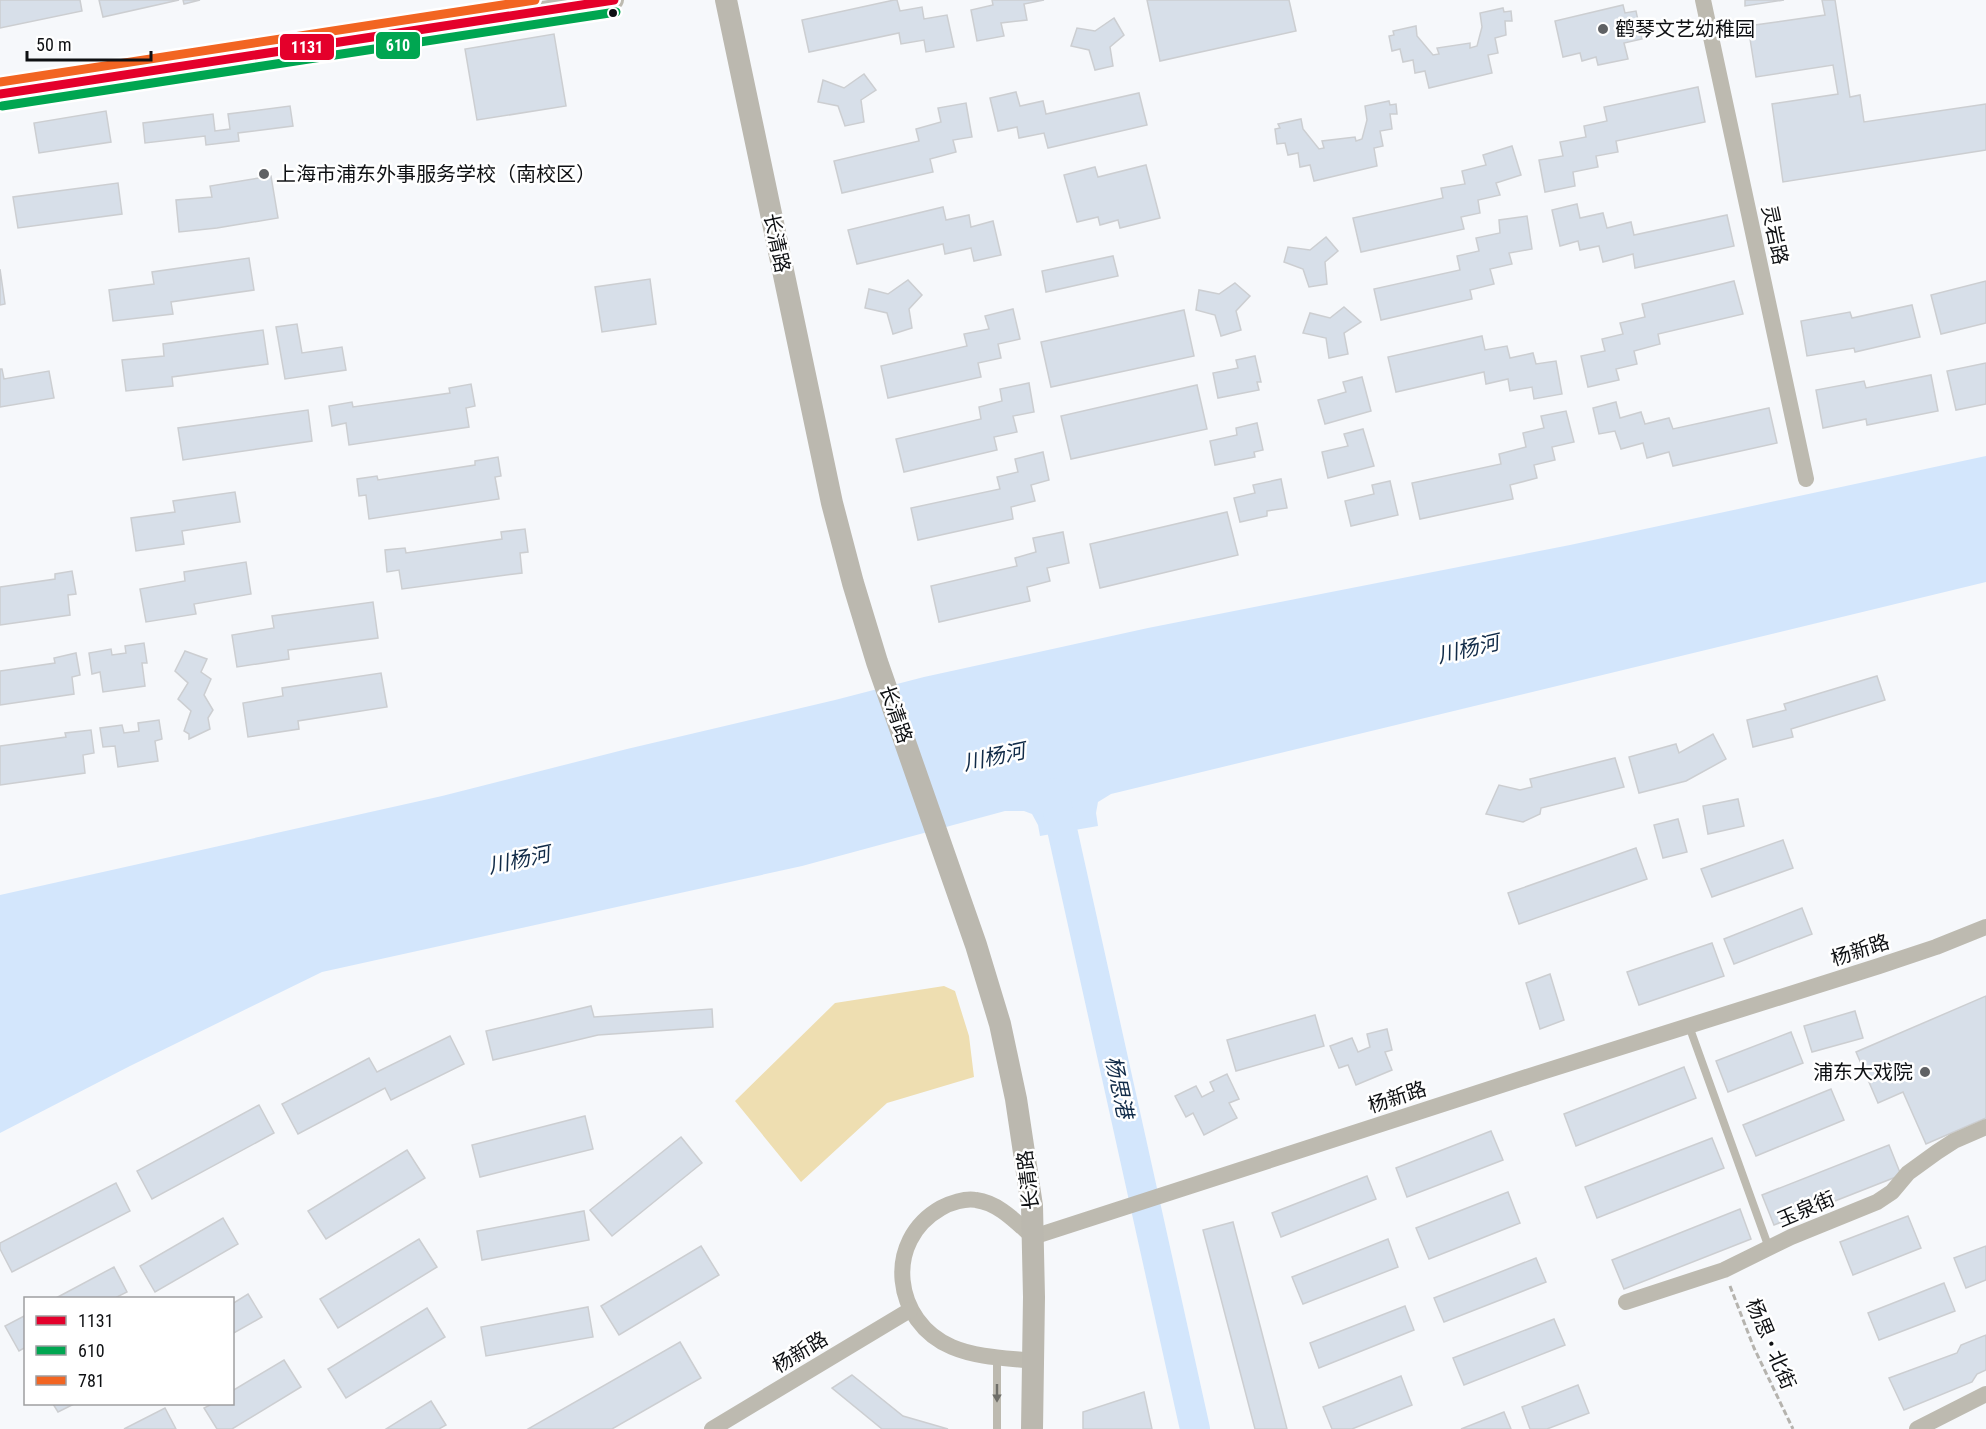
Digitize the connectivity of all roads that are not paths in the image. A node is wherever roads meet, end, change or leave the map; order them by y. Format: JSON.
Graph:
{"nodes":[{"id":1,"x":614,"y":0,"type":"edge"},
{"id":2,"x":726,"y":0,"type":"edge"},
{"id":3,"x":1703,"y":0,"type":"edge"},
{"id":4,"x":0,"y":94,"type":"edge"},
{"id":5,"x":1806,"y":479,"type":"dead end"},
{"id":6,"x":1986,"y":927,"type":"edge"},
{"id":7,"x":1689,"y":1026,"type":"junction"},
{"id":8,"x":1986,"y":1127,"type":"edge"},
{"id":9,"x":1033,"y":1237,"type":"junction"},
{"id":10,"x":1769,"y":1249,"type":"junction"},
{"id":11,"x":1626,"y":1302,"type":"dead end"},
{"id":12,"x":910,"y":1310,"type":"junction"},
{"id":13,"x":997,"y":1357,"type":"junction"},
{"id":14,"x":1034,"y":1361,"type":"junction"},
{"id":15,"x":1986,"y":1394,"type":"edge"},
{"id":16,"x":712,"y":1429,"type":"edge"},
{"id":17,"x":997,"y":1429,"type":"edge"},
{"id":18,"x":1032,"y":1429,"type":"edge"},
{"id":19,"x":1917,"y":1429,"type":"edge"}],
"edges":[{"from":1,"to":4,"type":"street"},
{"from":2,"to":9,"type":"main road","name":"长清路"},
{"from":3,"to":5,"type":"street","name":"灵岩路"},
{"from":6,"to":7,"type":"street","name":"杨新路"},
{"from":7,"to":9,"type":"street","name":"杨新路"},
{"from":7,"to":10,"type":"lane"},
{"from":8,"to":10,"type":"street","name":"玉泉街"},
{"from":9,"to":12,"type":"street"},
{"from":9,"to":14,"type":"main road","name":"长清路"},
{"from":10,"to":11,"type":"street","name":"玉泉街"},
{"from":12,"to":13,"type":"street"},
{"from":12,"to":16,"type":"street","name":"杨新路"},
{"from":13,"to":14,"type":"street"},
{"from":13,"to":17,"type":"lane","one_way":true},
{"from":14,"to":18,"type":"main road","name":"长清路"},
{"from":15,"to":19,"type":"street"}]}
